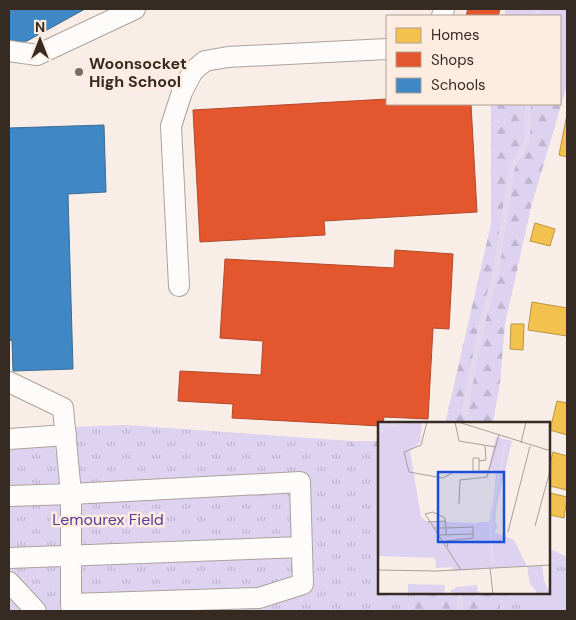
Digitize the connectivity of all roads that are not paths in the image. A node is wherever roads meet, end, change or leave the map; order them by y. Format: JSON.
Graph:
{"nodes":[{"id":1,"x":134,"y":9,"type":"edge"},
{"id":2,"x":386,"y":49,"type":"edge"},
{"id":3,"x":9,"y":51,"type":"edge"},
{"id":4,"x":180,"y":286,"type":"dead end"},
{"id":5,"x":9,"y":382,"type":"edge"},
{"id":6,"x":66,"y":436,"type":"junction"},
{"id":7,"x":9,"y":439,"type":"edge"},
{"id":8,"x":71,"y":494,"type":"junction"},
{"id":9,"x":9,"y":496,"type":"edge"},
{"id":10,"x":302,"y":547,"type":"junction"},
{"id":11,"x":72,"y":556,"type":"junction"},
{"id":12,"x":9,"y":558,"type":"edge"},
{"id":13,"x":9,"y":582,"type":"edge"},
{"id":14,"x":72,"y":608,"type":"edge"},
{"id":15,"x":36,"y":611,"type":"edge"}],
"edges":[{"from":1,"to":3,"type":"street"},
{"from":2,"to":4,"type":"street"},
{"from":5,"to":6,"type":"street"},
{"from":6,"to":7,"type":"street"},
{"from":6,"to":8,"type":"street"},
{"from":8,"to":9,"type":"street"},
{"from":8,"to":10,"type":"street"},
{"from":8,"to":11,"type":"street"},
{"from":10,"to":11,"type":"street"},
{"from":10,"to":14,"type":"street"},
{"from":11,"to":12,"type":"street"},
{"from":11,"to":14,"type":"street"},
{"from":13,"to":15,"type":"street"}]}
